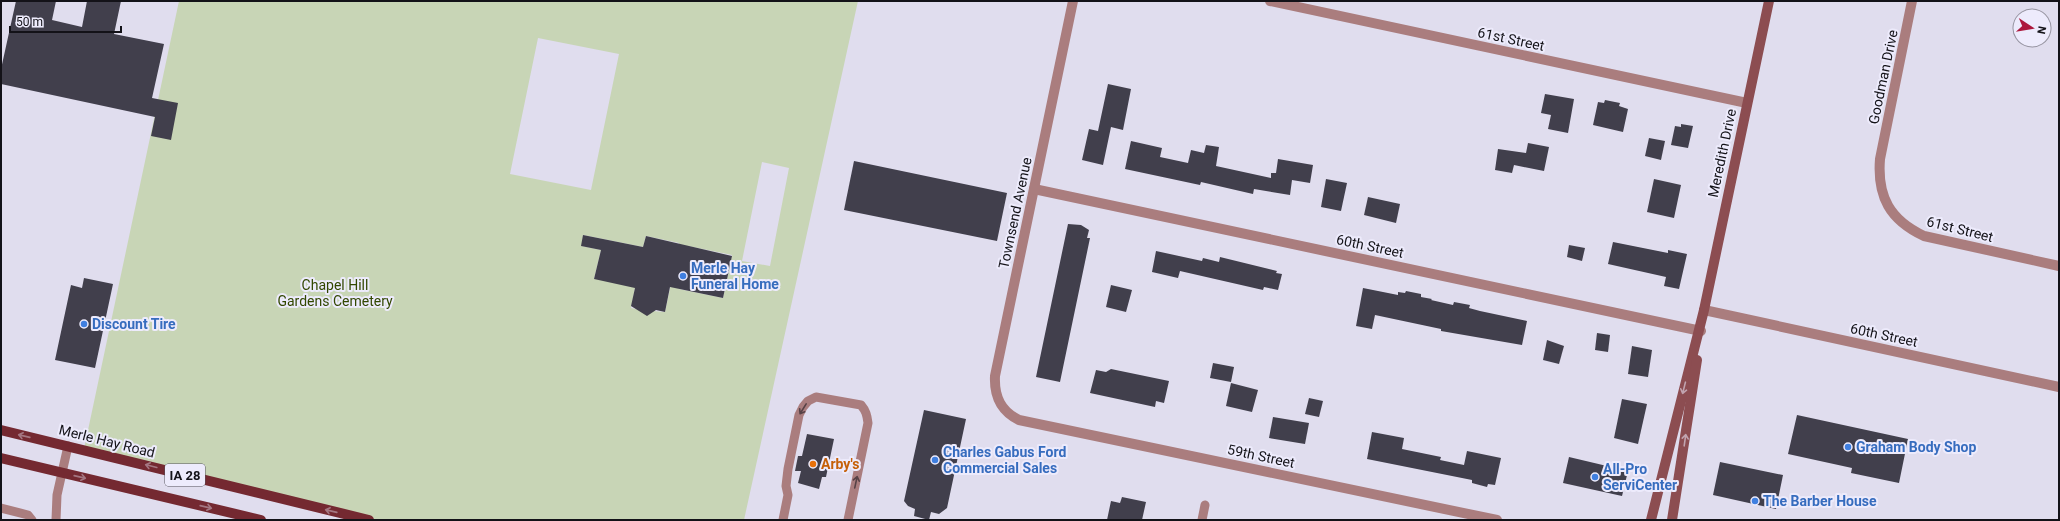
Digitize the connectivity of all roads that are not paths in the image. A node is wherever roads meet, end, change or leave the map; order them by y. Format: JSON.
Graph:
{"nodes":[{"id":1,"x":1073,"y":1,"type":"edge"},
{"id":2,"x":1270,"y":1,"type":"edge"},
{"id":3,"x":1769,"y":1,"type":"edge"},
{"id":4,"x":1912,"y":1,"type":"edge"},
{"id":5,"x":1747,"y":103,"type":"junction"},
{"id":6,"x":1880,"y":159,"type":"joint"},
{"id":7,"x":1034,"y":189,"type":"junction"},
{"id":8,"x":2059,"y":266,"type":"edge"},
{"id":9,"x":1704,"y":310,"type":"junction"},
{"id":10,"x":1699,"y":331,"type":"junction"},
{"id":11,"x":2059,"y":387,"type":"edge"},
{"id":12,"x":1019,"y":420,"type":"joint"},
{"id":13,"x":1,"y":430,"type":"edge"},
{"id":14,"x":68,"y":446,"type":"junction"},
{"id":15,"x":1,"y":458,"type":"edge"},
{"id":16,"x":62,"y":472,"type":"junction"},
{"id":17,"x":1205,"y":505,"type":"dead end"},
{"id":18,"x":1,"y":508,"type":"edge"},
{"id":19,"x":32,"y":520,"type":"edge"},
{"id":20,"x":56,"y":520,"type":"edge"},
{"id":21,"x":260,"y":520,"type":"edge"},
{"id":22,"x":369,"y":520,"type":"edge"},
{"id":23,"x":783,"y":520,"type":"edge"},
{"id":24,"x":848,"y":520,"type":"edge"},
{"id":25,"x":1202,"y":520,"type":"edge"},
{"id":26,"x":1497,"y":520,"type":"edge"},
{"id":27,"x":1651,"y":520,"type":"edge"},
{"id":28,"x":1672,"y":520,"type":"edge"}],
"edges":[{"from":1,"to":7,"type":"street","name":"Townsend Avenue"},
{"from":2,"to":5,"type":"street","name":"61st Street"},
{"from":3,"to":5,"type":"main road","name":"Meredith Drive"},
{"from":4,"to":6,"type":"street","name":"Goodman Drive"},
{"from":5,"to":9,"type":"main road","name":"Meredith Drive"},
{"from":6,"to":8,"type":"street","name":"61st Street"},
{"from":7,"to":10,"type":"street","name":"60th Street"},
{"from":7,"to":12,"type":"street","name":"Townsend Avenue"},
{"from":9,"to":10,"type":"main road","name":"Meredith Drive"},
{"from":9,"to":11,"type":"street","name":"60th Street"},
{"from":10,"to":27,"type":"main road","name":"Meredith Drive","one_way":true},
{"from":28,"to":10,"type":"main road","name":"Meredith Drive","one_way":true},
{"from":12,"to":26,"type":"street","name":"59th Street"},
{"from":14,"to":13,"type":"main road","name":"Merle Hay Road","number":"IA 28","one_way":true},
{"from":14,"to":16,"type":"lane"},
{"from":22,"to":14,"type":"main road","name":"Merle Hay Road","number":"IA 28","one_way":true},
{"from":15,"to":16,"type":"main road","number":"IA 28"},
{"from":16,"to":20,"type":"lane"},
{"from":16,"to":21,"type":"main road","number":"IA 28","one_way":true},
{"from":17,"to":25,"type":"lane"},
{"from":18,"to":19,"type":"lane"},
{"from":24,"to":23,"type":"lane","one_way":true}]}
